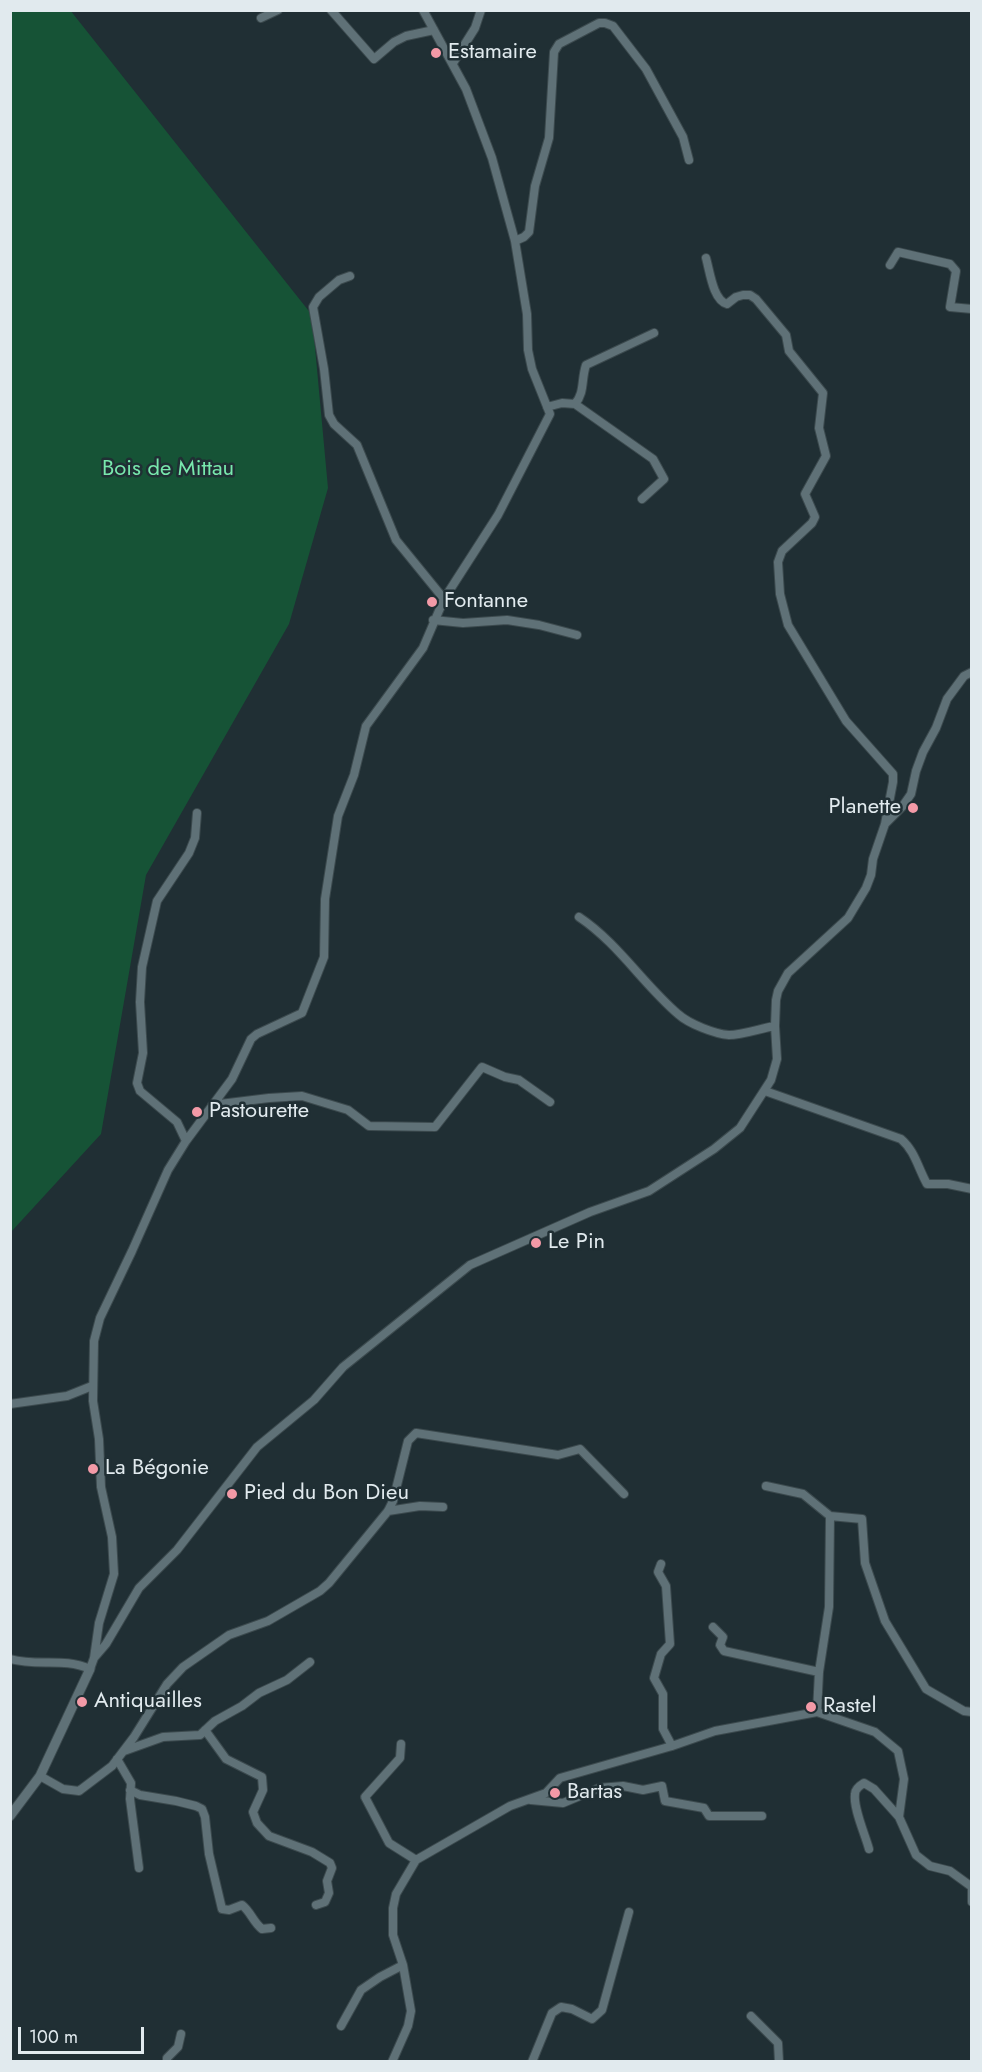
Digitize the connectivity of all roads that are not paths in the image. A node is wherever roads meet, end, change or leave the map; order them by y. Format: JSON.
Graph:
{"nodes":[{"id":1,"x":278,"y":10,"type":"edge"},
{"id":2,"x":331,"y":10,"type":"edge"},
{"id":3,"x":423,"y":10,"type":"edge"},
{"id":4,"x":481,"y":10,"type":"edge"},
{"id":5,"x":261,"y":18,"type":"dead end"},
{"id":6,"x":434,"y":30,"type":"junction"},
{"id":7,"x":453,"y":63,"type":"junction"},
{"id":8,"x":689,"y":160,"type":"dead end"},
{"id":9,"x":515,"y":241,"type":"junction"},
{"id":10,"x":706,"y":258,"type":"dead end"},
{"id":11,"x":890,"y":265,"type":"dead end"},
{"id":12,"x":350,"y":276,"type":"dead end"},
{"id":13,"x":972,"y":309,"type":"edge"},
{"id":14,"x":654,"y":333,"type":"dead end"},
{"id":15,"x":575,"y":404,"type":"junction"},
{"id":16,"x":547,"y":407,"type":"junction"},
{"id":17,"x":642,"y":499,"type":"dead end"},
{"id":18,"x":444,"y":599,"type":"junction"},
{"id":19,"x":433,"y":620,"type":"junction"},
{"id":20,"x":577,"y":635,"type":"dead end"},
{"id":21,"x":972,"y":672,"type":"edge"},
{"id":22,"x":197,"y":813,"type":"dead end"},
{"id":23,"x":885,"y":824,"type":"junction"},
{"id":24,"x":579,"y":917,"type":"dead end"},
{"id":25,"x":775,"y":1026,"type":"junction"},
{"id":26,"x":765,"y":1090,"type":"junction"},
{"id":27,"x":550,"y":1102,"type":"dead end"},
{"id":28,"x":212,"y":1105,"type":"junction"},
{"id":29,"x":186,"y":1140,"type":"junction"},
{"id":30,"x":972,"y":1189,"type":"edge"},
{"id":31,"x":93,"y":1386,"type":"junction"},
{"id":32,"x":10,"y":1404,"type":"edge"},
{"id":33,"x":766,"y":1486,"type":"dead end"},
{"id":34,"x":624,"y":1494,"type":"dead end"},
{"id":35,"x":443,"y":1507,"type":"dead end"},
{"id":36,"x":388,"y":1512,"type":"junction"},
{"id":37,"x":830,"y":1516,"type":"junction"},
{"id":38,"x":662,"y":1564,"type":"dead end"},
{"id":39,"x":713,"y":1627,"type":"dead end"},
{"id":40,"x":94,"y":1658,"type":"junction"},
{"id":41,"x":10,"y":1659,"type":"edge"},
{"id":42,"x":310,"y":1662,"type":"dead end"},
{"id":43,"x":90,"y":1669,"type":"junction"},
{"id":44,"x":819,"y":1672,"type":"junction"},
{"id":45,"x":817,"y":1712,"type":"junction"},
{"id":46,"x":972,"y":1712,"type":"edge"},
{"id":47,"x":205,"y":1730,"type":"junction"},
{"id":48,"x":401,"y":1744,"type":"dead end"},
{"id":49,"x":672,"y":1746,"type":"junction"},
{"id":50,"x":124,"y":1751,"type":"junction"},
{"id":51,"x":117,"y":1759,"type":"junction"},
{"id":52,"x":40,"y":1776,"type":"junction"},
{"id":53,"x":130,"y":1790,"type":"junction"},
{"id":54,"x":527,"y":1800,"type":"junction"},
{"id":55,"x":10,"y":1816,"type":"edge"},
{"id":56,"x":762,"y":1816,"type":"dead end"},
{"id":57,"x":899,"y":1817,"type":"junction"},
{"id":58,"x":869,"y":1848,"type":"dead end"},
{"id":59,"x":416,"y":1860,"type":"junction"},
{"id":60,"x":139,"y":1868,"type":"dead end"},
{"id":61,"x":972,"y":1888,"type":"edge"},
{"id":62,"x":972,"y":1902,"type":"edge"},
{"id":63,"x":316,"y":1905,"type":"dead end"},
{"id":64,"x":629,"y":1912,"type":"dead end"},
{"id":65,"x":271,"y":1928,"type":"dead end"},
{"id":66,"x":403,"y":1965,"type":"junction"},
{"id":67,"x":751,"y":2016,"type":"dead end"},
{"id":68,"x":341,"y":2026,"type":"dead end"},
{"id":69,"x":181,"y":2034,"type":"dead end"},
{"id":70,"x":167,"y":2061,"type":"edge"},
{"id":71,"x":392,"y":2061,"type":"edge"},
{"id":72,"x":532,"y":2061,"type":"edge"},
{"id":73,"x":779,"y":2061,"type":"edge"}],
"edges":[{"from":1,"to":5,"type":"street"},
{"from":2,"to":6,"type":"street"},
{"from":3,"to":6,"type":"street"},
{"from":4,"to":7,"type":"street"},
{"from":6,"to":7,"type":"street"},
{"from":7,"to":9,"type":"street"},
{"from":8,"to":9,"type":"street"},
{"from":9,"to":16,"type":"street"},
{"from":10,"to":23,"type":"street"},
{"from":11,"to":13,"type":"street"},
{"from":12,"to":18,"type":"street"},
{"from":14,"to":15,"type":"street"},
{"from":15,"to":16,"type":"street"},
{"from":15,"to":17,"type":"street"},
{"from":16,"to":18,"type":"street"},
{"from":18,"to":19,"type":"street"},
{"from":19,"to":20,"type":"street"},
{"from":19,"to":28,"type":"street"},
{"from":21,"to":23,"type":"street"},
{"from":22,"to":29,"type":"street"},
{"from":23,"to":25,"type":"street"},
{"from":24,"to":25,"type":"street"},
{"from":25,"to":26,"type":"street"},
{"from":26,"to":30,"type":"street"},
{"from":26,"to":40,"type":"street"},
{"from":27,"to":28,"type":"street"},
{"from":28,"to":29,"type":"street"},
{"from":29,"to":31,"type":"street"},
{"from":31,"to":32,"type":"street"},
{"from":31,"to":40,"type":"street"},
{"from":33,"to":37,"type":"street"},
{"from":34,"to":36,"type":"street"},
{"from":35,"to":36,"type":"street"},
{"from":36,"to":50,"type":"street"},
{"from":37,"to":44,"type":"street"},
{"from":37,"to":46,"type":"street"},
{"from":38,"to":49,"type":"street"},
{"from":39,"to":44,"type":"street"},
{"from":40,"to":43,"type":"street"},
{"from":41,"to":43,"type":"street"},
{"from":42,"to":47,"type":"street"},
{"from":43,"to":52,"type":"street"},
{"from":44,"to":45,"type":"street"},
{"from":45,"to":49,"type":"street"},
{"from":45,"to":57,"type":"street"},
{"from":47,"to":50,"type":"street"},
{"from":47,"to":63,"type":"street"},
{"from":48,"to":59,"type":"street"},
{"from":49,"to":54,"type":"street"},
{"from":50,"to":51,"type":"street"},
{"from":51,"to":52,"type":"street"},
{"from":51,"to":53,"type":"street"},
{"from":52,"to":55,"type":"street"},
{"from":53,"to":60,"type":"street"},
{"from":53,"to":65,"type":"street"},
{"from":54,"to":56,"type":"street"},
{"from":54,"to":59,"type":"street"},
{"from":57,"to":58,"type":"street"},
{"from":57,"to":61,"type":"street"},
{"from":59,"to":66,"type":"street"},
{"from":61,"to":62,"type":"street"},
{"from":64,"to":72,"type":"street"},
{"from":66,"to":68,"type":"street"},
{"from":66,"to":71,"type":"street"},
{"from":67,"to":73,"type":"street"},
{"from":69,"to":70,"type":"street"}]}
